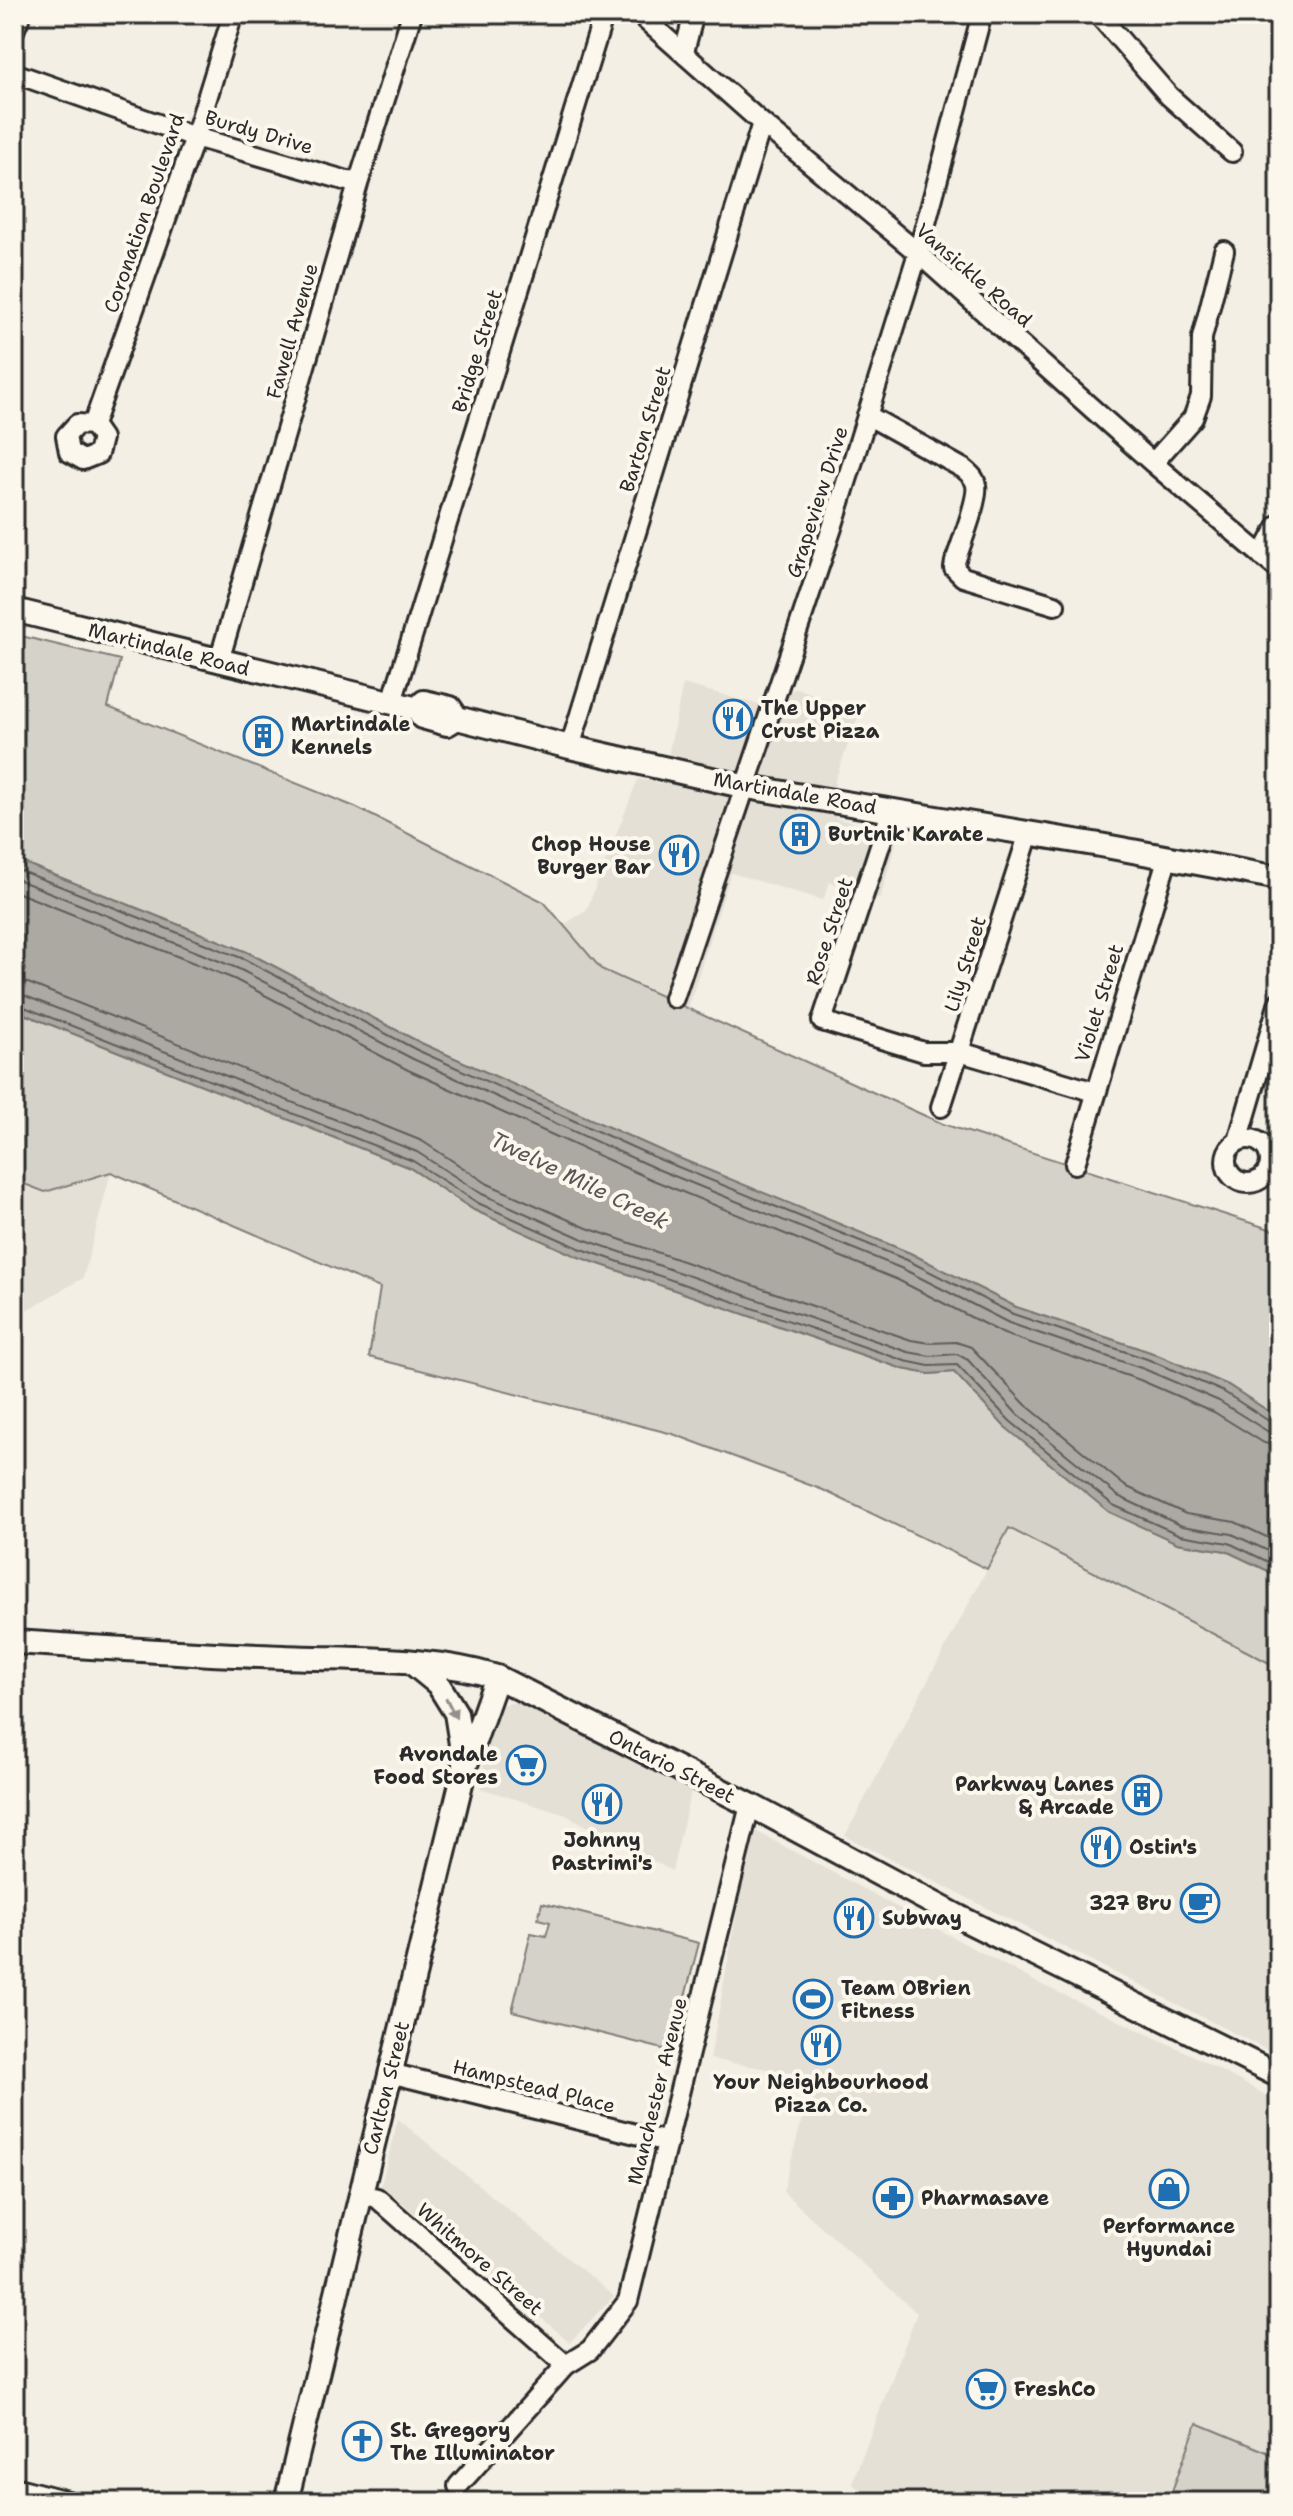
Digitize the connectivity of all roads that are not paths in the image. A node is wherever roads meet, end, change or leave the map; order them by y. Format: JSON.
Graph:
{"nodes":[{"id":1,"x":21,"y":14,"type":"edge"},
{"id":2,"x":233,"y":14,"type":"edge"},
{"id":3,"x":412,"y":14,"type":"edge"},
{"id":4,"x":604,"y":14,"type":"edge"},
{"id":5,"x":639,"y":14,"type":"edge"},
{"id":6,"x":694,"y":14,"type":"edge"},
{"id":7,"x":982,"y":14,"type":"edge"},
{"id":8,"x":1098,"y":14,"type":"edge"},
{"id":9,"x":14,"y":31,"type":"edge"},
{"id":10,"x":684,"y":52,"type":"junction"},
{"id":11,"x":14,"y":73,"type":"edge"},
{"id":12,"x":762,"y":123,"type":"junction"},
{"id":13,"x":195,"y":137,"type":"junction"},
{"id":14,"x":1232,"y":152,"type":"dead end"},
{"id":15,"x":358,"y":184,"type":"junction"},
{"id":16,"x":1224,"y":251,"type":"dead end"},
{"id":17,"x":918,"y":253,"type":"junction"},
{"id":18,"x":867,"y":415,"type":"junction"},
{"id":19,"x":93,"y":425,"type":"dead end"},
{"id":20,"x":1153,"y":463,"type":"junction"},
{"id":21,"x":1279,"y":524,"type":"edge"},
{"id":22,"x":1262,"y":556,"type":"junction"},
{"id":23,"x":1279,"y":570,"type":"edge"},
{"id":24,"x":1055,"y":605,"type":"dead end"},
{"id":25,"x":14,"y":610,"type":"edge"},
{"id":26,"x":219,"y":661,"type":"junction"},
{"id":27,"x":392,"y":702,"type":"junction"},
{"id":28,"x":570,"y":747,"type":"junction"},
{"id":29,"x":747,"y":787,"type":"junction"},
{"id":30,"x":892,"y":809,"type":"junction"},
{"id":31,"x":1029,"y":833,"type":"junction"},
{"id":32,"x":1168,"y":856,"type":"junction"},
{"id":33,"x":1279,"y":878,"type":"edge"},
{"id":34,"x":674,"y":998,"type":"dead end"},
{"id":35,"x":1279,"y":1002,"type":"edge"},
{"id":36,"x":960,"y":1052,"type":"junction"},
{"id":37,"x":1095,"y":1092,"type":"junction"},
{"id":38,"x":941,"y":1107,"type":"dead end"},
{"id":39,"x":1238,"y":1141,"type":"dead end"},
{"id":40,"x":1075,"y":1164,"type":"dead end"},
{"id":41,"x":14,"y":1642,"type":"edge"},
{"id":42,"x":411,"y":1662,"type":"junction"},
{"id":43,"x":497,"y":1677,"type":"junction"},
{"id":44,"x":465,"y":1767,"type":"junction"},
{"id":45,"x":750,"y":1805,"type":"junction"},
{"id":46,"x":390,"y":2073,"type":"junction"},
{"id":47,"x":1279,"y":2076,"type":"edge"},
{"id":48,"x":668,"y":2142,"type":"junction"},
{"id":49,"x":360,"y":2194,"type":"junction"},
{"id":50,"x":566,"y":2365,"type":"junction"},
{"id":51,"x":458,"y":2486,"type":"dead end"},
{"id":52,"x":14,"y":2487,"type":"edge"},
{"id":53,"x":72,"y":2502,"type":"edge"},
{"id":54,"x":286,"y":2502,"type":"edge"}],
"edges":[{"from":1,"to":9,"type":"street"},
{"from":2,"to":13,"type":"street","name":"Coronation Boulevard"},
{"from":3,"to":15,"type":"street","name":"Fawell Avenue"},
{"from":4,"to":27,"type":"street","name":"Bridge Street"},
{"from":5,"to":10,"type":"street","name":"Vansickle Road"},
{"from":6,"to":10,"type":"street"},
{"from":7,"to":17,"type":"street","name":"Grapeview Drive"},
{"from":8,"to":14,"type":"street"},
{"from":10,"to":12,"type":"street","name":"Vansickle Road"},
{"from":11,"to":13,"type":"street","name":"Burdy Drive"},
{"from":12,"to":17,"type":"street","name":"Vansickle Road"},
{"from":12,"to":28,"type":"street","name":"Barton Street"},
{"from":13,"to":15,"type":"street","name":"Burdy Drive"},
{"from":13,"to":19,"type":"street","name":"Coronation Boulevard"},
{"from":15,"to":26,"type":"street","name":"Fawell Avenue"},
{"from":16,"to":20,"type":"street"},
{"from":17,"to":18,"type":"street","name":"Grapeview Drive"},
{"from":17,"to":20,"type":"street","name":"Vansickle Road"},
{"from":18,"to":24,"type":"street"},
{"from":18,"to":29,"type":"street","name":"Grapeview Drive"},
{"from":20,"to":22,"type":"street","name":"Vansickle Road"},
{"from":21,"to":22,"type":"street"},
{"from":22,"to":23,"type":"street","name":"Vansickle Road"},
{"from":25,"to":26,"type":"main road","name":"Martindale Road"},
{"from":26,"to":27,"type":"main road","name":"Martindale Road"},
{"from":27,"to":28,"type":"main road","name":"Martindale Road"},
{"from":28,"to":29,"type":"main road","name":"Martindale Road"},
{"from":29,"to":30,"type":"main road","name":"Martindale Road"},
{"from":29,"to":34,"type":"street","name":"Grapeview Drive"},
{"from":30,"to":31,"type":"main road","name":"Martindale Road"},
{"from":30,"to":36,"type":"street","name":"Rose Street"},
{"from":31,"to":32,"type":"main road","name":"Martindale Road"},
{"from":31,"to":36,"type":"street","name":"Lily Street"},
{"from":32,"to":33,"type":"main road","name":"Martindale Road"},
{"from":32,"to":37,"type":"street","name":"Violet Street"},
{"from":35,"to":39,"type":"street"},
{"from":36,"to":37,"type":"street"},
{"from":36,"to":38,"type":"street","name":"Lily Street"},
{"from":37,"to":40,"type":"street","name":"Violet Street"},
{"from":41,"to":42,"type":"main road","name":"Ontario Street"},
{"from":42,"to":43,"type":"main road","name":"Ontario Street"},
{"from":42,"to":44,"type":"main road","one_way":true},
{"from":43,"to":44,"type":"main road","name":"Carlton Street"},
{"from":43,"to":45,"type":"main road","name":"Ontario Street"},
{"from":44,"to":46,"type":"main road","name":"Carlton Street"},
{"from":45,"to":47,"type":"main road","name":"Ontario Street"},
{"from":45,"to":48,"type":"street","name":"Manchester Avenue"},
{"from":46,"to":48,"type":"street","name":"Hampstead Place"},
{"from":46,"to":49,"type":"main road","name":"Carlton Street"},
{"from":48,"to":50,"type":"street","name":"Manchester Avenue"},
{"from":49,"to":50,"type":"street","name":"Whitmore Street"},
{"from":49,"to":54,"type":"main road","name":"Carlton Street"},
{"from":50,"to":51,"type":"street","name":"Manchester Avenue"},
{"from":52,"to":53,"type":"street"}]}
